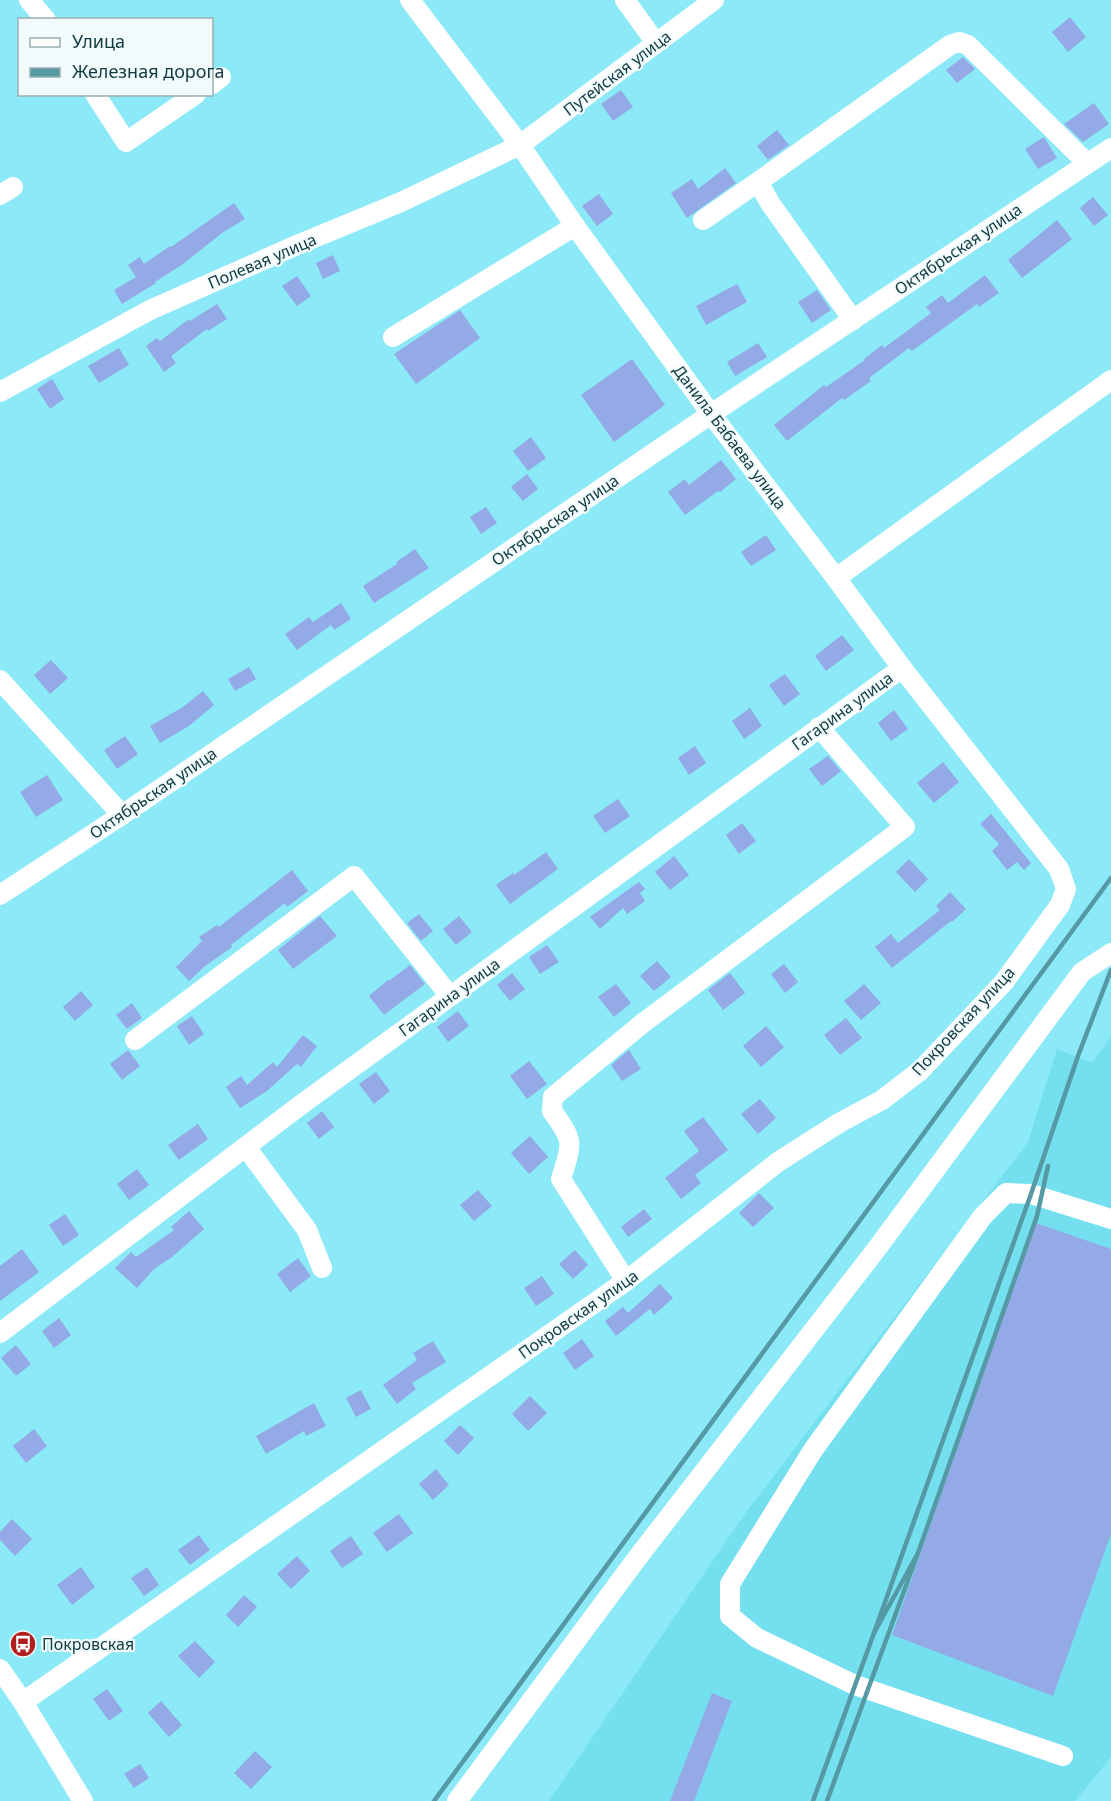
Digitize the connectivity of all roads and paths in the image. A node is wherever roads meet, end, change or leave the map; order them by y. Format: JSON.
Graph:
{"nodes":[{"id":1,"x":29,"y":0,"type":"edge"},
{"id":2,"x":410,"y":0,"type":"edge"},
{"id":3,"x":625,"y":0,"type":"edge"},
{"id":4,"x":714,"y":0,"type":"edge"},
{"id":5,"x":43,"y":18,"type":"edge"},
{"id":6,"x":656,"y":43,"type":"junction"},
{"id":7,"x":96,"y":96,"type":"edge"},
{"id":8,"x":193,"y":96,"type":"edge"},
{"id":9,"x":520,"y":145,"type":"junction"},
{"id":10,"x":1111,"y":148,"type":"edge"},
{"id":11,"x":1087,"y":163,"type":"junction"},
{"id":12,"x":758,"y":182,"type":"junction"},
{"id":13,"x":703,"y":220,"type":"dead end"},
{"id":14,"x":575,"y":226,"type":"junction"},
{"id":15,"x":854,"y":320,"type":"junction"},
{"id":16,"x":393,"y":337,"type":"dead end"},
{"id":17,"x":1111,"y":380,"type":"edge"},
{"id":18,"x":3,"y":384,"type":"edge"},
{"id":19,"x":711,"y":414,"type":"junction"},
{"id":20,"x":836,"y":578,"type":"junction"},
{"id":21,"x":902,"y":668,"type":"junction"},
{"id":22,"x":0,"y":680,"type":"edge"},
{"id":23,"x":819,"y":727,"type":"junction"},
{"id":24,"x":122,"y":815,"type":"junction"},
{"id":25,"x":1059,"y":868,"type":"joint"},
{"id":26,"x":0,"y":895,"type":"edge"},
{"id":27,"x":1111,"y":953,"type":"edge"},
{"id":28,"x":450,"y":996,"type":"junction"},
{"id":29,"x":135,"y":1040,"type":"dead end"},
{"id":30,"x":246,"y":1147,"type":"junction"},
{"id":31,"x":1111,"y":1219,"type":"edge"},
{"id":32,"x":322,"y":1268,"type":"dead end"},
{"id":33,"x":626,"y":1281,"type":"junction"},
{"id":34,"x":0,"y":1333,"type":"edge"},
{"id":35,"x":0,"y":1669,"type":"edge"},
{"id":36,"x":23,"y":1701,"type":"junction"},
{"id":37,"x":1063,"y":1756,"type":"dead end"},
{"id":38,"x":83,"y":1801,"type":"edge"},
{"id":39,"x":457,"y":1801,"type":"edge"}],
"edges":[{"from":1,"to":5,"type":"street"},
{"from":2,"to":9,"type":"street","name":"Данила Бабаева улица"},
{"from":3,"to":6,"type":"street"},
{"from":4,"to":6,"type":"street","name":"Путейская улица"},
{"from":6,"to":9,"type":"street","name":"Путейская улица"},
{"from":7,"to":8,"type":"street"},
{"from":9,"to":14,"type":"street","name":"Данила Бабаева улица"},
{"from":9,"to":18,"type":"street","name":"Полевая улица"},
{"from":10,"to":11,"type":"street","name":"Октябрьская улица"},
{"from":11,"to":12,"type":"street"},
{"from":11,"to":15,"type":"street","name":"Октябрьская улица"},
{"from":12,"to":13,"type":"street"},
{"from":12,"to":15,"type":"street"},
{"from":14,"to":16,"type":"street"},
{"from":14,"to":19,"type":"street","name":"Данила Бабаева улица"},
{"from":15,"to":19,"type":"street","name":"Октябрьская улица"},
{"from":17,"to":20,"type":"street"},
{"from":19,"to":20,"type":"street","name":"Данила Бабаева улица"},
{"from":19,"to":24,"type":"street","name":"Октябрьская улица"},
{"from":20,"to":21,"type":"street","name":"Данила Бабаева улица"},
{"from":21,"to":23,"type":"street","name":"Гагарина улица"},
{"from":21,"to":25,"type":"street","name":"Данила Бабаева улица"},
{"from":22,"to":24,"type":"street"},
{"from":23,"to":28,"type":"street","name":"Гагарина улица"},
{"from":23,"to":33,"type":"street"},
{"from":24,"to":26,"type":"street","name":"Октябрьская улица"},
{"from":25,"to":33,"type":"street","name":"Покровская улица"},
{"from":27,"to":39,"type":"street"},
{"from":28,"to":29,"type":"street"},
{"from":28,"to":30,"type":"street","name":"Гагарина улица"},
{"from":30,"to":32,"type":"street"},
{"from":30,"to":34,"type":"street","name":"Гагарина улица"},
{"from":31,"to":37,"type":"street"},
{"from":33,"to":36,"type":"street","name":"Покровская улица"},
{"from":35,"to":36,"type":"street"},
{"from":36,"to":38,"type":"street"}]}
